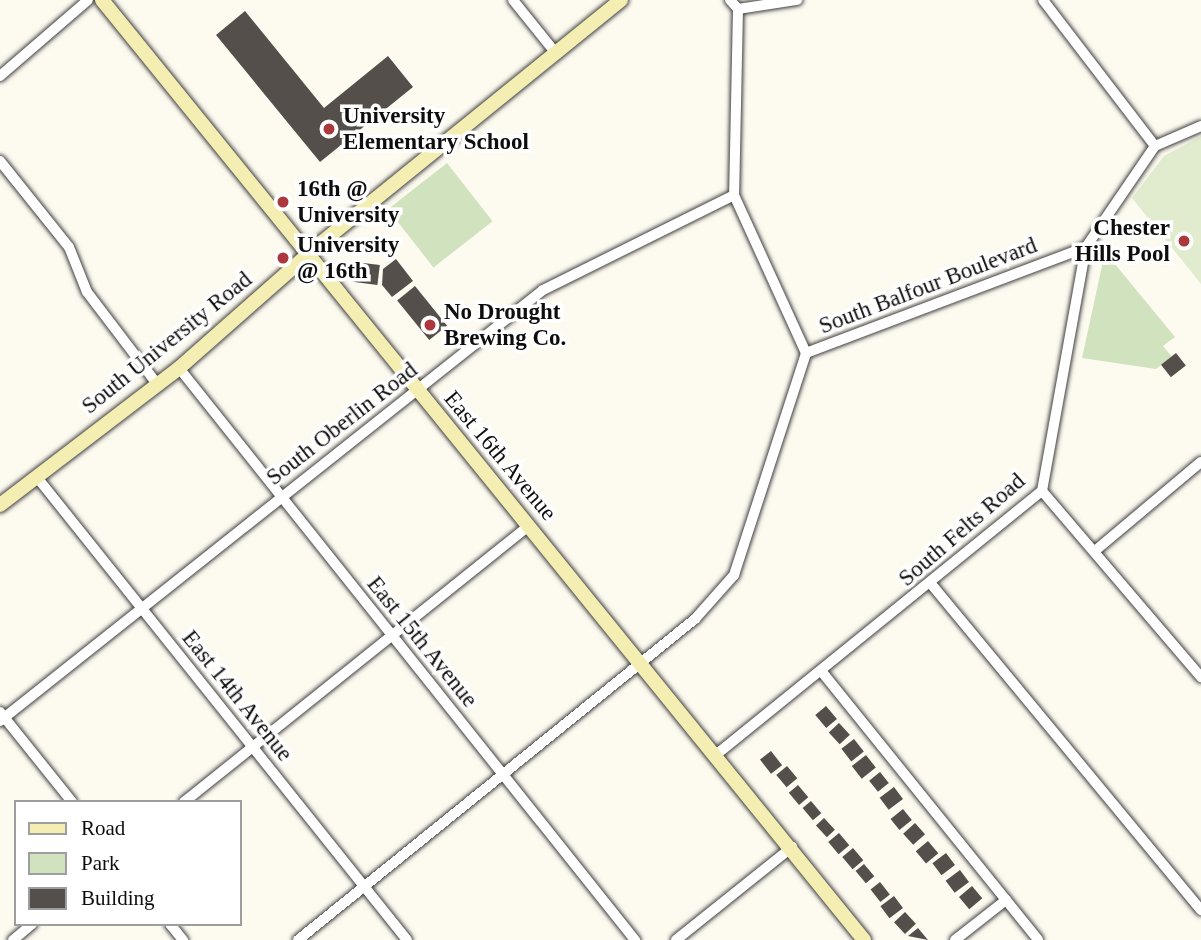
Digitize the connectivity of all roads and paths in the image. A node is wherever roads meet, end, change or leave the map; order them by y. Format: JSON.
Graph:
{"nodes":[{"id":1,"x":88,"y":0,"type":"edge"},
{"id":2,"x":102,"y":0,"type":"edge"},
{"id":3,"x":513,"y":0,"type":"edge"},
{"id":4,"x":621,"y":0,"type":"edge"},
{"id":5,"x":730,"y":0,"type":"edge"},
{"id":6,"x":797,"y":0,"type":"edge"},
{"id":7,"x":1043,"y":0,"type":"edge"},
{"id":8,"x":738,"y":9,"type":"junction"},
{"id":9,"x":555,"y":52,"type":"junction"},
{"id":10,"x":0,"y":76,"type":"edge"},
{"id":11,"x":1201,"y":126,"type":"edge"},
{"id":12,"x":1155,"y":146,"type":"junction"},
{"id":13,"x":0,"y":161,"type":"edge"},
{"id":14,"x":734,"y":195,"type":"junction"},
{"id":15,"x":1086,"y":247,"type":"junction"},
{"id":16,"x":308,"y":254,"type":"junction"},
{"id":17,"x":806,"y":353,"type":"junction"},
{"id":18,"x":179,"y":368,"type":"junction"},
{"id":19,"x":157,"y":384,"type":"junction"},
{"id":20,"x":416,"y":390,"type":"junction"},
{"id":21,"x":1201,"y":462,"type":"edge"},
{"id":22,"x":36,"y":476,"type":"junction"},
{"id":23,"x":1042,"y":491,"type":"junction"},
{"id":24,"x":280,"y":498,"type":"junction"},
{"id":25,"x":0,"y":505,"type":"edge"},
{"id":26,"x":528,"y":526,"type":"junction"},
{"id":27,"x":1096,"y":550,"type":"junction"},
{"id":28,"x":932,"y":585,"type":"junction"},
{"id":29,"x":142,"y":608,"type":"junction"},
{"id":30,"x":391,"y":635,"type":"junction"},
{"id":31,"x":639,"y":662,"type":"junction"},
{"id":32,"x":822,"y":672,"type":"junction"},
{"id":33,"x":1201,"y":677,"type":"edge"},
{"id":34,"x":2,"y":717,"type":"edge"},
{"id":35,"x":253,"y":746,"type":"junction"},
{"id":36,"x":717,"y":754,"type":"junction"},
{"id":37,"x":502,"y":772,"type":"junction"},
{"id":38,"x":70,"y":800,"type":"edge"},
{"id":39,"x":186,"y":800,"type":"edge"},
{"id":40,"x":792,"y":848,"type":"junction"},
{"id":41,"x":364,"y":888,"type":"junction"},
{"id":42,"x":1006,"y":900,"type":"junction"},
{"id":43,"x":1201,"y":910,"type":"edge"},
{"id":44,"x":30,"y":926,"type":"edge"},
{"id":45,"x":172,"y":926,"type":"edge"},
{"id":46,"x":13,"y":940,"type":"edge"},
{"id":47,"x":183,"y":940,"type":"edge"},
{"id":48,"x":298,"y":940,"type":"edge"},
{"id":49,"x":407,"y":940,"type":"edge"},
{"id":50,"x":635,"y":940,"type":"edge"},
{"id":51,"x":676,"y":940,"type":"edge"},
{"id":52,"x":864,"y":940,"type":"edge"},
{"id":53,"x":955,"y":940,"type":"edge"},
{"id":54,"x":1038,"y":940,"type":"edge"}],
"edges":[{"from":1,"to":10,"type":"street"},
{"from":2,"to":16,"type":"main road","name":"East 16th Avenue"},
{"from":3,"to":9,"type":"street"},
{"from":4,"to":9,"type":"main road","name":"South University Road"},
{"from":5,"to":8,"type":"street"},
{"from":6,"to":8,"type":"street"},
{"from":7,"to":12,"type":"street"},
{"from":8,"to":14,"type":"street"},
{"from":9,"to":16,"type":"main road","name":"South University Road"},
{"from":11,"to":12,"type":"street"},
{"from":12,"to":15,"type":"street"},
{"from":13,"to":19,"type":"street"},
{"from":14,"to":17,"type":"street"},
{"from":14,"to":20,"type":"street","name":"South Oberlin Road"},
{"from":15,"to":17,"type":"street","name":"South Balfour Boulevard"},
{"from":15,"to":23,"type":"street","name":"South Felts Road"},
{"from":16,"to":18,"type":"main road","name":"South University Road"},
{"from":16,"to":20,"type":"main road","name":"East 16th Avenue"},
{"from":17,"to":31,"type":"street","name":"South Balfour Boulevard"},
{"from":18,"to":19,"type":"main road","name":"South University Road"},
{"from":18,"to":24,"type":"street","name":"East 15th Avenue"},
{"from":19,"to":22,"type":"main road","name":"South University Road"},
{"from":20,"to":24,"type":"street","name":"South Oberlin Road"},
{"from":20,"to":26,"type":"main road","name":"East 16th Avenue"},
{"from":21,"to":27,"type":"street"},
{"from":22,"to":25,"type":"main road","name":"South University Road"},
{"from":22,"to":29,"type":"street","name":"East 14th Avenue"},
{"from":23,"to":27,"type":"street"},
{"from":23,"to":28,"type":"street","name":"South Felts Road"},
{"from":24,"to":29,"type":"street","name":"South Oberlin Road"},
{"from":24,"to":30,"type":"street","name":"East 15th Avenue"},
{"from":26,"to":30,"type":"street"},
{"from":26,"to":31,"type":"main road","name":"East 16th Avenue"},
{"from":27,"to":33,"type":"street"},
{"from":28,"to":32,"type":"street","name":"South Felts Road"},
{"from":28,"to":43,"type":"street"},
{"from":29,"to":34,"type":"street","name":"South Oberlin Road"},
{"from":29,"to":35,"type":"street","name":"East 14th Avenue"},
{"from":30,"to":35,"type":"street"},
{"from":30,"to":37,"type":"street","name":"East 15th Avenue"},
{"from":31,"to":36,"type":"main road","name":"East 16th Avenue"},
{"from":31,"to":37,"type":"street","name":"South Balfour Boulevard"},
{"from":32,"to":36,"type":"street","name":"South Felts Road"},
{"from":32,"to":42,"type":"street"},
{"from":34,"to":38,"type":"street"},
{"from":35,"to":39,"type":"street"},
{"from":35,"to":41,"type":"street","name":"East 14th Avenue"},
{"from":36,"to":40,"type":"main road","name":"East 16th Avenue"},
{"from":37,"to":41,"type":"street","name":"South Balfour Boulevard"},
{"from":37,"to":50,"type":"street","name":"East 15th Avenue"},
{"from":40,"to":51,"type":"street"},
{"from":40,"to":52,"type":"main road","name":"East 16th Avenue"},
{"from":41,"to":48,"type":"street","name":"South Balfour Boulevard"},
{"from":41,"to":49,"type":"street","name":"East 14th Avenue"},
{"from":42,"to":53,"type":"street"},
{"from":42,"to":54,"type":"street"},
{"from":44,"to":46,"type":"street"},
{"from":45,"to":47,"type":"street"}]}
